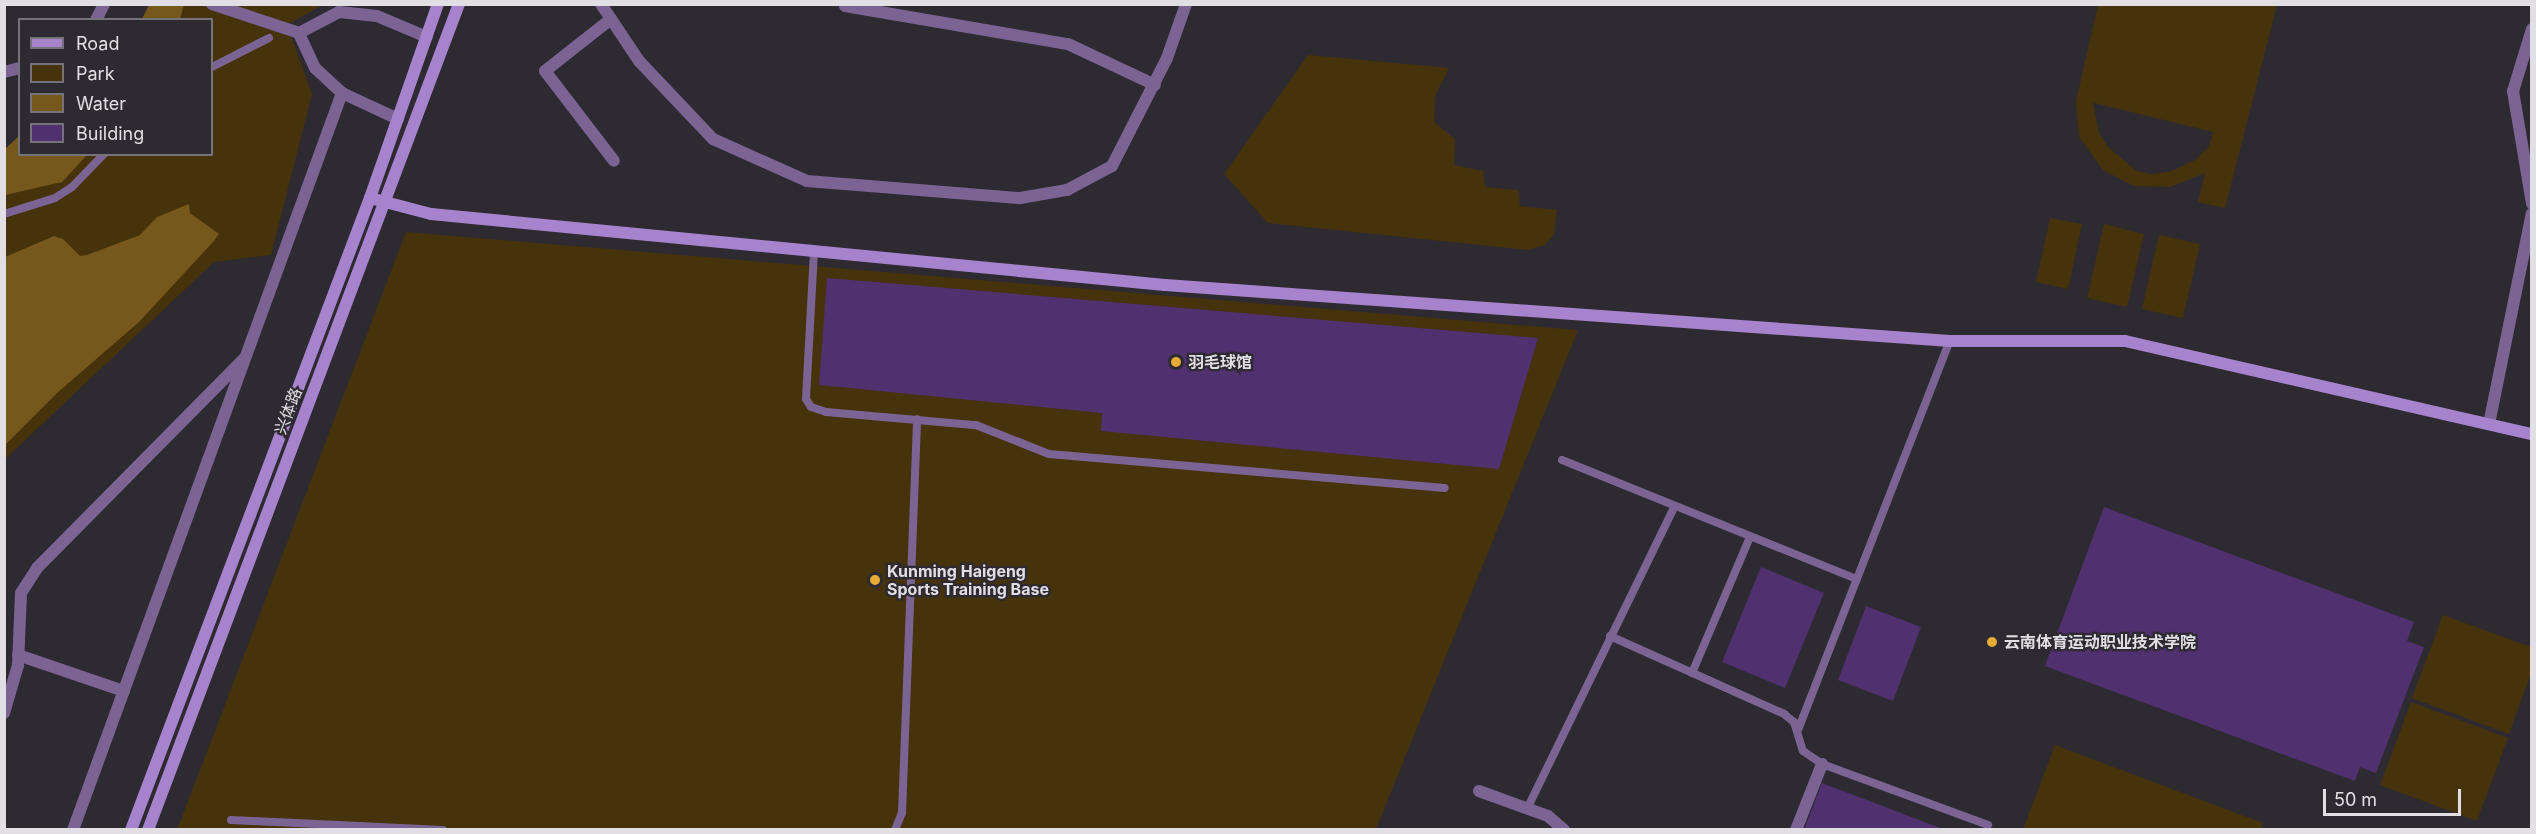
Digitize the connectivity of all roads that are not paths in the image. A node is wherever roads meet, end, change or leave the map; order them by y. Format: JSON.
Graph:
{"nodes":[{"id":1,"x":104,"y":4,"type":"edge"},
{"id":2,"x":212,"y":4,"type":"edge"},
{"id":3,"x":438,"y":4,"type":"edge"},
{"id":4,"x":459,"y":4,"type":"edge"},
{"id":5,"x":601,"y":4,"type":"edge"},
{"id":6,"x":1186,"y":4,"type":"edge"},
{"id":7,"x":844,"y":6,"type":"edge"},
{"id":8,"x":97,"y":18,"type":"edge"},
{"id":9,"x":611,"y":19,"type":"junction"},
{"id":10,"x":2532,"y":30,"type":"edge"},
{"id":11,"x":299,"y":33,"type":"junction"},
{"id":12,"x":427,"y":37,"type":"junction"},
{"id":13,"x":269,"y":38,"type":"dead end"},
{"id":14,"x":213,"y":66,"type":"edge"},
{"id":15,"x":1155,"y":85,"type":"junction"},
{"id":16,"x":342,"y":93,"type":"junction"},
{"id":17,"x":398,"y":119,"type":"junction"},
{"id":18,"x":102,"y":156,"type":"edge"},
{"id":19,"x":614,"y":161,"type":"dead end"},
{"id":20,"x":370,"y":198,"type":"junction"},
{"id":21,"x":385,"y":203,"type":"junction"},
{"id":22,"x":2532,"y":203,"type":"edge"},
{"id":23,"x":2532,"y":213,"type":"edge"},
{"id":24,"x":4,"y":214,"type":"edge"},
{"id":25,"x":814,"y":251,"type":"junction"},
{"id":26,"x":1950,"y":341,"type":"junction"},
{"id":27,"x":247,"y":356,"type":"junction"},
{"id":28,"x":917,"y":418,"type":"junction"},
{"id":29,"x":2489,"y":424,"type":"junction"},
{"id":30,"x":2532,"y":434,"type":"edge"},
{"id":31,"x":1562,"y":460,"type":"dead end"},
{"id":32,"x":1445,"y":488,"type":"dead end"},
{"id":33,"x":1675,"y":506,"type":"junction"},
{"id":34,"x":1750,"y":537,"type":"junction"},
{"id":35,"x":1857,"y":579,"type":"junction"},
{"id":36,"x":1610,"y":636,"type":"junction"},
{"id":37,"x":18,"y":654,"type":"junction"},
{"id":38,"x":1692,"y":673,"type":"junction"},
{"id":39,"x":124,"y":691,"type":"junction"},
{"id":40,"x":4,"y":713,"type":"edge"},
{"id":41,"x":1798,"y":730,"type":"junction"},
{"id":42,"x":1822,"y":764,"type":"junction"},
{"id":43,"x":1479,"y":791,"type":"dead end"},
{"id":44,"x":1527,"y":809,"type":"junction"},
{"id":45,"x":231,"y":819,"type":"dead end"},
{"id":46,"x":1988,"y":825,"type":"dead end"},
{"id":47,"x":73,"y":830,"type":"edge"},
{"id":48,"x":131,"y":830,"type":"edge"},
{"id":49,"x":148,"y":830,"type":"edge"},
{"id":50,"x":443,"y":830,"type":"edge"},
{"id":51,"x":895,"y":830,"type":"edge"},
{"id":52,"x":1564,"y":830,"type":"edge"},
{"id":53,"x":1797,"y":830,"type":"edge"}],
"edges":[{"from":1,"to":8,"type":"street"},
{"from":2,"to":11,"type":"street"},
{"from":3,"to":12,"type":"street","name":"兴体路"},
{"from":4,"to":21,"type":"street","name":"兴体路"},
{"from":5,"to":9,"type":"street"},
{"from":6,"to":15,"type":"street"},
{"from":7,"to":15,"type":"street"},
{"from":9,"to":15,"type":"street"},
{"from":9,"to":19,"type":"street"},
{"from":10,"to":22,"type":"street"},
{"from":11,"to":12,"type":"street"},
{"from":11,"to":16,"type":"street"},
{"from":12,"to":17,"type":"street","name":"兴体路"},
{"from":13,"to":14,"type":"lane"},
{"from":16,"to":17,"type":"street"},
{"from":16,"to":27,"type":"street"},
{"from":17,"to":20,"type":"street","name":"兴体路"},
{"from":18,"to":24,"type":"lane"},
{"from":20,"to":21,"type":"street"},
{"from":20,"to":48,"type":"street","name":"兴体路"},
{"from":21,"to":25,"type":"street"},
{"from":21,"to":49,"type":"street","name":"兴体路"},
{"from":23,"to":29,"type":"street"},
{"from":25,"to":26,"type":"street"},
{"from":25,"to":28,"type":"lane"},
{"from":26,"to":29,"type":"street"},
{"from":26,"to":35,"type":"lane"},
{"from":27,"to":37,"type":"street"},
{"from":27,"to":39,"type":"street"},
{"from":28,"to":32,"type":"lane"},
{"from":28,"to":51,"type":"lane"},
{"from":29,"to":30,"type":"street"},
{"from":31,"to":33,"type":"lane"},
{"from":33,"to":34,"type":"lane"},
{"from":33,"to":36,"type":"lane"},
{"from":34,"to":35,"type":"lane"},
{"from":34,"to":38,"type":"lane"},
{"from":35,"to":41,"type":"lane"},
{"from":36,"to":38,"type":"lane"},
{"from":36,"to":44,"type":"lane"},
{"from":37,"to":39,"type":"street"},
{"from":37,"to":40,"type":"street"},
{"from":38,"to":41,"type":"lane"},
{"from":39,"to":47,"type":"street"},
{"from":41,"to":42,"type":"lane"},
{"from":42,"to":46,"type":"lane"},
{"from":42,"to":53,"type":"street"},
{"from":43,"to":44,"type":"street"},
{"from":44,"to":52,"type":"street"},
{"from":45,"to":50,"type":"lane"}]}
